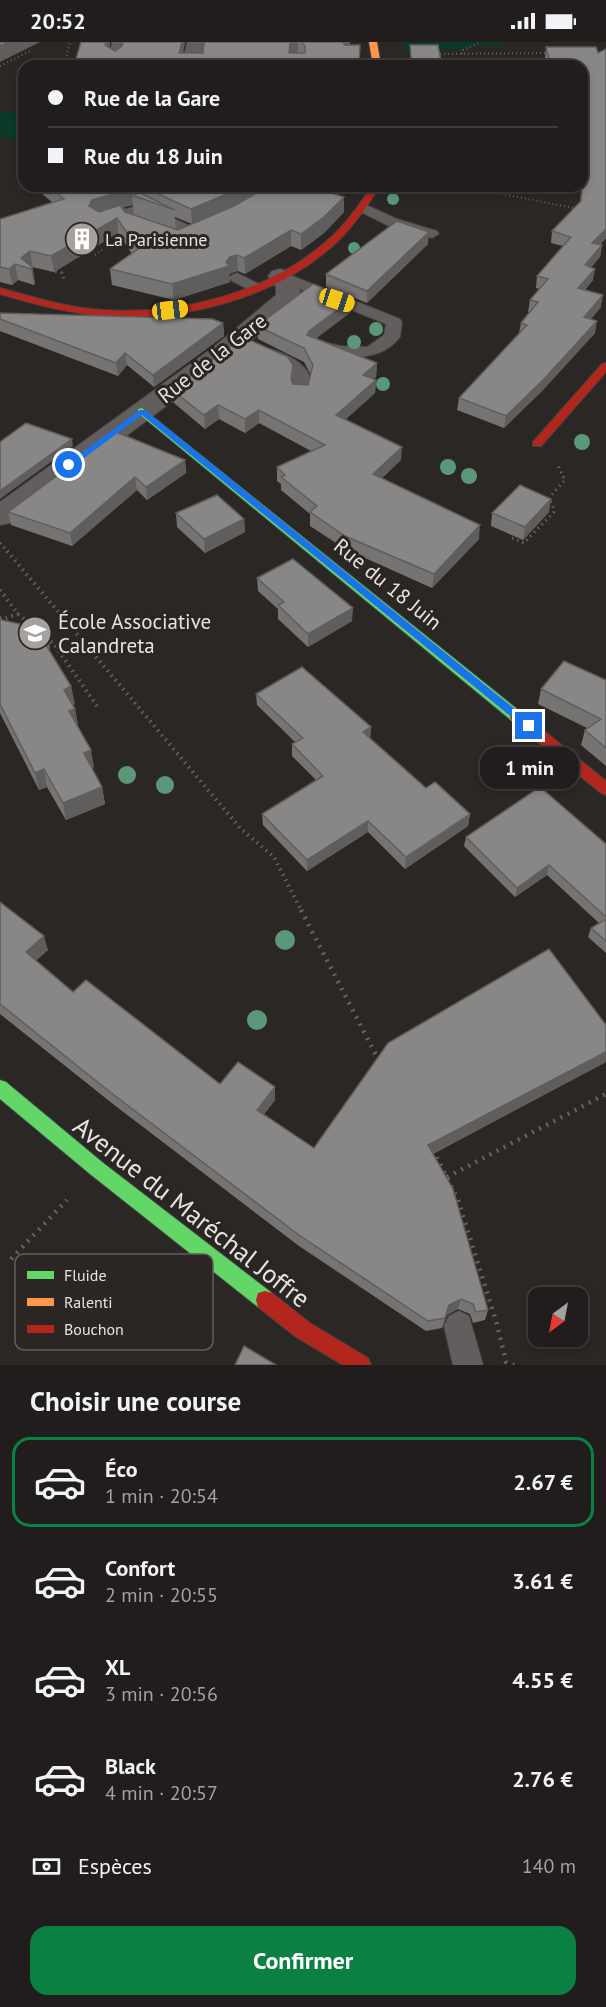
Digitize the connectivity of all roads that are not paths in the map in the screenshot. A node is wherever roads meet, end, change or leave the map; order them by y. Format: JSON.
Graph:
{"nodes":[{"id":1,"x":118,"y":42,"type":"edge"},
{"id":2,"x":196,"y":42,"type":"edge"},
{"id":3,"x":358,"y":54,"type":"edge"},
{"id":4,"x":375,"y":54,"type":"edge"},
{"id":5,"x":115,"y":60,"type":"edge"},
{"id":6,"x":193,"y":60,"type":"edge"},
{"id":7,"x":370,"y":192,"type":"edge"},
{"id":8,"x":356,"y":206,"type":"junction"},
{"id":9,"x":100,"y":221,"type":"edge"},
{"id":10,"x":138,"y":221,"type":"edge"},
{"id":11,"x":220,"y":221,"type":"edge"},
{"id":12,"x":188,"y":234,"type":"junction"},
{"id":13,"x":432,"y":234,"type":"dead end"},
{"id":14,"x":167,"y":236,"type":"edge"},
{"id":15,"x":280,"y":276,"type":"junction"},
{"id":16,"x":237,"y":278,"type":"edge"},
{"id":17,"x":254,"y":287,"type":"junction"},
{"id":18,"x":0,"y":291,"type":"edge"},
{"id":19,"x":239,"y":338,"type":"junction"},
{"id":20,"x":318,"y":346,"type":"edge"},
{"id":21,"x":606,"y":366,"type":"edge"},
{"id":22,"x":301,"y":393,"type":"edge"},
{"id":23,"x":142,"y":411,"type":"junction"},
{"id":24,"x":537,"y":444,"type":"dead end"},
{"id":25,"x":0,"y":516,"type":"edge"},
{"id":26,"x":606,"y":789,"type":"edge"},
{"id":27,"x":0,"y":1088,"type":"edge"},
{"id":28,"x":206,"y":1254,"type":"edge"},
{"id":29,"x":213,"y":1260,"type":"edge"},
{"id":30,"x":459,"y":1326,"type":"dead end"},
{"id":31,"x":361,"y":1365,"type":"edge"},
{"id":32,"x":468,"y":1365,"type":"edge"}],
"edges":[{"from":1,"to":5,"type":"lane"},
{"from":2,"to":6,"type":"street"},
{"from":3,"to":4,"type":"lane"},
{"from":7,"to":8,"type":"main road"},
{"from":8,"to":13,"type":"lane"},
{"from":8,"to":15,"type":"main road"},
{"from":9,"to":12,"type":"lane"},
{"from":10,"to":12,"type":"lane"},
{"from":11,"to":12,"type":"lane"},
{"from":12,"to":14,"type":"lane"},
{"from":15,"to":17,"type":"main road"},
{"from":15,"to":19,"type":"street","name":"Rue de la Gare"},
{"from":15,"to":20,"type":"lane"},
{"from":16,"to":17,"type":"lane"},
{"from":17,"to":18,"type":"main road"},
{"from":19,"to":22,"type":"lane"},
{"from":19,"to":23,"type":"street","name":"Rue de la Gare"},
{"from":21,"to":24,"type":"main road"},
{"from":23,"to":25,"type":"street","name":"Rue de la Gare"},
{"from":23,"to":26,"type":"main road","name":"Rue du 18 Juin"},
{"from":27,"to":28,"type":"main road","name":"Avenue du Maréchal Joffre"},
{"from":29,"to":31,"type":"main road","name":"Avenue du Maréchal Joffre"},
{"from":30,"to":32,"type":"lane"}]}
